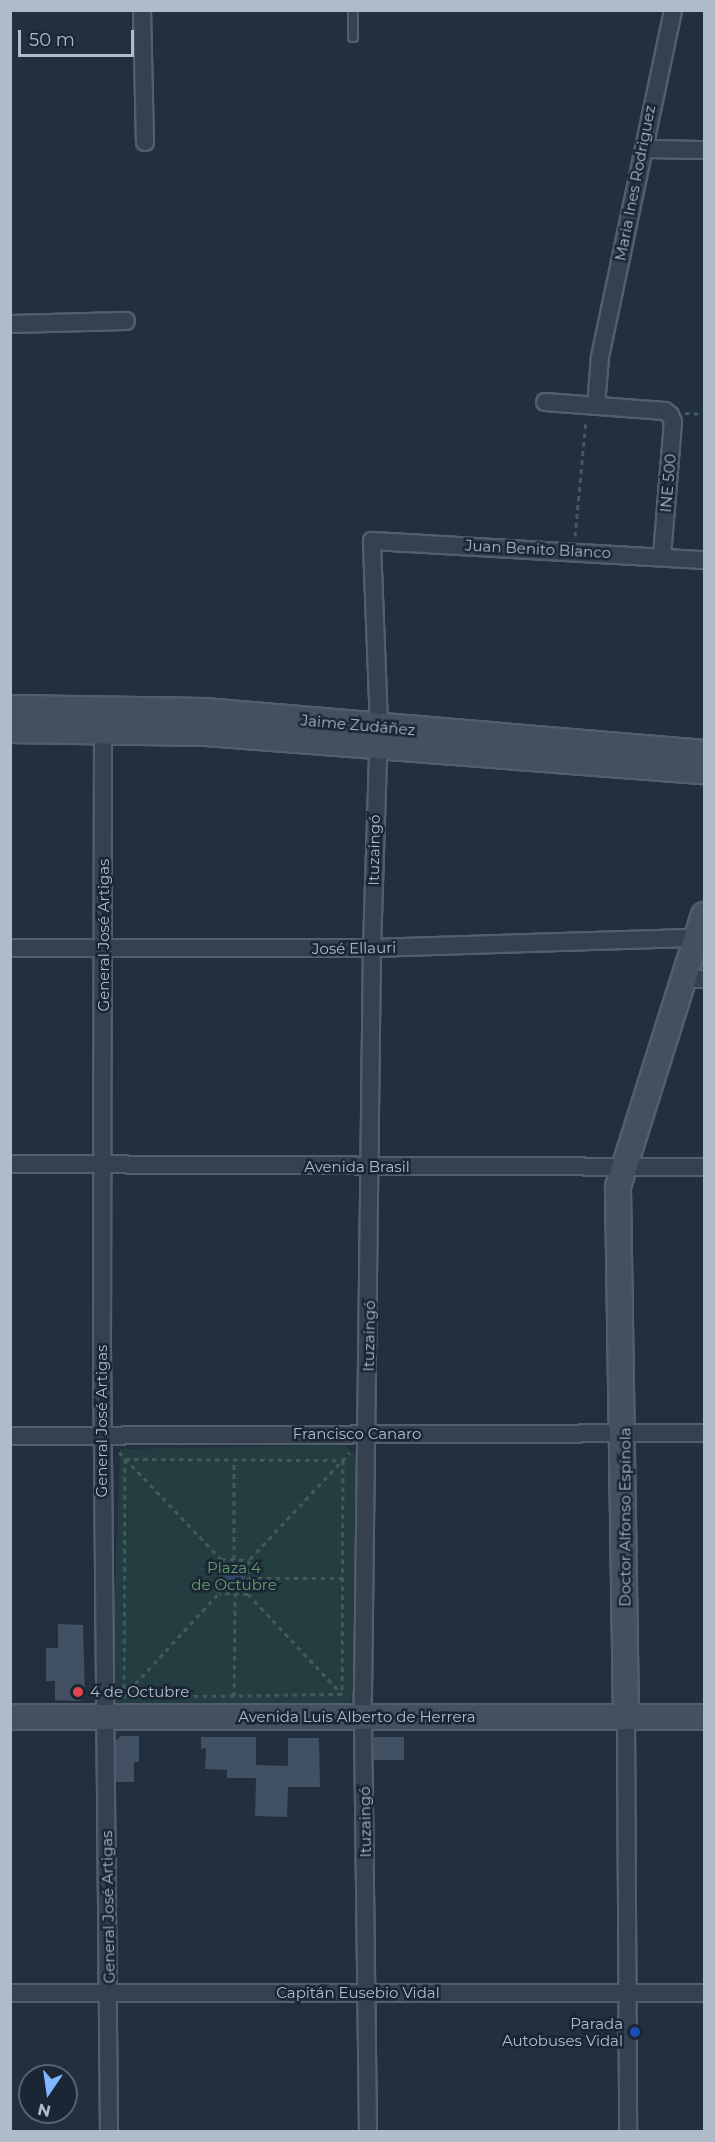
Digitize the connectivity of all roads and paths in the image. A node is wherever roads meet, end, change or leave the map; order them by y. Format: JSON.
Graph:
{"nodes":[{"id":1,"x":142,"y":10,"type":"edge"},
{"id":2,"x":353,"y":10,"type":"edge"},
{"id":3,"x":673,"y":10,"type":"edge"},
{"id":4,"x":353,"y":36,"type":"dead end"},
{"id":5,"x":144,"y":142,"type":"dead end"},
{"id":6,"x":644,"y":149,"type":"junction"},
{"id":7,"x":705,"y":150,"type":"edge"},
{"id":8,"x":126,"y":321,"type":"dead end"},
{"id":9,"x":10,"y":324,"type":"edge"},
{"id":10,"x":545,"y":402,"type":"dead end"},
{"id":11,"x":592,"y":406,"type":"junction"},
{"id":12,"x":372,"y":540,"type":"joint"},
{"id":13,"x":574,"y":550,"type":"junction"},
{"id":14,"x":662,"y":557,"type":"junction"},
{"id":15,"x":705,"y":560,"type":"edge"},
{"id":16,"x":10,"y":708,"type":"edge"},
{"id":17,"x":103,"y":721,"type":"junction"},
{"id":18,"x":10,"y":730,"type":"edge"},
{"id":19,"x":377,"y":737,"type":"junction"},
{"id":20,"x":705,"y":753,"type":"edge"},
{"id":21,"x":705,"y":771,"type":"edge"},
{"id":22,"x":705,"y":915,"type":"edge"},
{"id":23,"x":697,"y":939,"type":"junction"},
{"id":24,"x":10,"y":948,"type":"edge"},
{"id":25,"x":372,"y":948,"type":"junction"},
{"id":26,"x":105,"y":949,"type":"junction"},
{"id":27,"x":694,"y":979,"type":"edge"},
{"id":28,"x":10,"y":1164,"type":"edge"},
{"id":29,"x":102,"y":1164,"type":"junction"},
{"id":30,"x":623,"y":1166,"type":"junction"},
{"id":31,"x":372,"y":1167,"type":"junction"},
{"id":32,"x":705,"y":1167,"type":"edge"},
{"id":33,"x":368,"y":1433,"type":"junction"},
{"id":34,"x":624,"y":1433,"type":"junction"},
{"id":35,"x":705,"y":1433,"type":"edge"},
{"id":36,"x":102,"y":1434,"type":"junction"},
{"id":37,"x":10,"y":1436,"type":"edge"},
{"id":38,"x":125,"y":1459,"type":"junction"},
{"id":39,"x":234,"y":1460,"type":"junction"},
{"id":40,"x":343,"y":1460,"type":"junction"},
{"id":41,"x":220,"y":1559,"type":"junction"},
{"id":42,"x":234,"y":1559,"type":"junction"},
{"id":43,"x":249,"y":1560,"type":"junction"},
{"id":44,"x":249,"y":1578,"type":"junction"},
{"id":45,"x":342,"y":1578,"type":"junction"},
{"id":46,"x":219,"y":1593,"type":"junction"},
{"id":47,"x":235,"y":1593,"type":"junction"},
{"id":48,"x":248,"y":1594,"type":"junction"},
{"id":49,"x":342,"y":1694,"type":"junction"},
{"id":50,"x":234,"y":1696,"type":"junction"},
{"id":51,"x":124,"y":1697,"type":"junction"},
{"id":52,"x":626,"y":1716,"type":"junction"},
{"id":53,"x":10,"y":1717,"type":"edge"},
{"id":54,"x":363,"y":1717,"type":"junction"},
{"id":55,"x":705,"y":1717,"type":"edge"},
{"id":56,"x":104,"y":1718,"type":"junction"},
{"id":57,"x":10,"y":1993,"type":"edge"},
{"id":58,"x":110,"y":1993,"type":"junction"},
{"id":59,"x":369,"y":1993,"type":"junction"},
{"id":60,"x":629,"y":1993,"type":"junction"},
{"id":61,"x":705,"y":1993,"type":"edge"},
{"id":62,"x":109,"y":2132,"type":"edge"},
{"id":63,"x":368,"y":2132,"type":"edge"},
{"id":64,"x":628,"y":2132,"type":"edge"}],
"edges":[{"from":1,"to":5,"type":"street"},
{"from":2,"to":4,"type":"lane"},
{"from":3,"to":6,"type":"street","name":"Maria Ines Rodriguez"},
{"from":6,"to":7,"type":"street"},
{"from":6,"to":11,"type":"street","name":"Maria Ines Rodriguez"},
{"from":8,"to":9,"type":"street"},
{"from":10,"to":11,"type":"street"},
{"from":11,"to":13,"type":"path"},
{"from":11,"to":14,"type":"street","name":"INE 500"},
{"from":12,"to":13,"type":"street","name":"Juan Benito Blanco"},
{"from":12,"to":19,"type":"street","name":"Ituzaingó"},
{"from":13,"to":14,"type":"street","name":"Juan Benito Blanco"},
{"from":14,"to":15,"type":"street","name":"Juan Benito Blanco"},
{"from":16,"to":17,"type":"street","name":"Jaime Zudáñez"},
{"from":17,"to":18,"type":"street","name":"Jaime Zudáñez"},
{"from":17,"to":19,"type":"street","name":"Jaime Zudáñez"},
{"from":17,"to":26,"type":"street","name":"General José Artigas"},
{"from":19,"to":20,"type":"street","name":"Jaime Zudáñez"},
{"from":19,"to":21,"type":"street","name":"Jaime Zudáñez"},
{"from":19,"to":25,"type":"street","name":"Ituzaingó"},
{"from":22,"to":23,"type":"street","name":"Doctor Alfonso Espínola"},
{"from":23,"to":25,"type":"street","name":"José Ellauri"},
{"from":23,"to":27,"type":"street","name":"Doctor Alfonso Espínola"},
{"from":24,"to":26,"type":"street","name":"José Ellauri"},
{"from":25,"to":26,"type":"street","name":"José Ellauri"},
{"from":25,"to":31,"type":"street","name":"Ituzaingó"},
{"from":26,"to":29,"type":"street","name":"General José Artigas"},
{"from":27,"to":30,"type":"street","name":"Doctor Alfonso Espínola"},
{"from":28,"to":29,"type":"street","name":"Avenida Brasil"},
{"from":29,"to":31,"type":"street","name":"Avenida Brasil"},
{"from":29,"to":36,"type":"street","name":"General José Artigas"},
{"from":30,"to":31,"type":"street","name":"Avenida Brasil"},
{"from":30,"to":32,"type":"street","name":"Avenida Brasil"},
{"from":30,"to":34,"type":"street","name":"Doctor Alfonso Espínola"},
{"from":31,"to":33,"type":"street","name":"Ituzaingó"},
{"from":33,"to":34,"type":"street","name":"Francisco Canaro"},
{"from":33,"to":36,"type":"street","name":"Francisco Canaro"},
{"from":33,"to":40,"type":"path"},
{"from":33,"to":54,"type":"street","name":"Ituzaingó"},
{"from":34,"to":35,"type":"street","name":"Francisco Canaro"},
{"from":34,"to":52,"type":"street","name":"Doctor Alfonso Espínola"},
{"from":36,"to":37,"type":"street","name":"Francisco Canaro"},
{"from":36,"to":38,"type":"path"},
{"from":36,"to":56,"type":"street","name":"General José Artigas"},
{"from":38,"to":39,"type":"path"},
{"from":38,"to":41,"type":"path"},
{"from":38,"to":51,"type":"path"},
{"from":39,"to":40,"type":"path"},
{"from":39,"to":42,"type":"path"},
{"from":40,"to":43,"type":"path"},
{"from":40,"to":45,"type":"path"},
{"from":41,"to":42,"type":"path"},
{"from":41,"to":46,"type":"path"},
{"from":42,"to":43,"type":"path"},
{"from":43,"to":44,"type":"path"},
{"from":44,"to":45,"type":"path"},
{"from":44,"to":48,"type":"path"},
{"from":45,"to":49,"type":"path"},
{"from":46,"to":47,"type":"path"},
{"from":46,"to":51,"type":"path"},
{"from":47,"to":48,"type":"path"},
{"from":47,"to":50,"type":"path"},
{"from":48,"to":49,"type":"path"},
{"from":49,"to":50,"type":"path"},
{"from":49,"to":54,"type":"path"},
{"from":50,"to":51,"type":"path"},
{"from":51,"to":56,"type":"path"},
{"from":52,"to":54,"type":"street","name":"Avenida Luis Alberto de Herrera"},
{"from":52,"to":55,"type":"street","name":"Avenida Luis Alberto de Herrera"},
{"from":52,"to":60,"type":"street","name":"Doctor Alfonso Espínola"},
{"from":53,"to":56,"type":"street","name":"Avenida Luis Alberto de Herrera"},
{"from":54,"to":56,"type":"street","name":"Avenida Luis Alberto de Herrera"},
{"from":54,"to":59,"type":"street","name":"Ituzaingó"},
{"from":56,"to":58,"type":"street","name":"General José Artigas"},
{"from":57,"to":58,"type":"street","name":"Capitán Eusebio Vidal"},
{"from":58,"to":59,"type":"street","name":"Capitán Eusebio Vidal"},
{"from":58,"to":62,"type":"street","name":"General José Artigas"},
{"from":59,"to":60,"type":"street","name":"Capitán Eusebio Vidal"},
{"from":59,"to":63,"type":"street","name":"Ituzaingó"},
{"from":60,"to":61,"type":"street","name":"Capitán Eusebio Vidal"},
{"from":60,"to":64,"type":"street","name":"Doctor Alfonso Espínola"}]}
